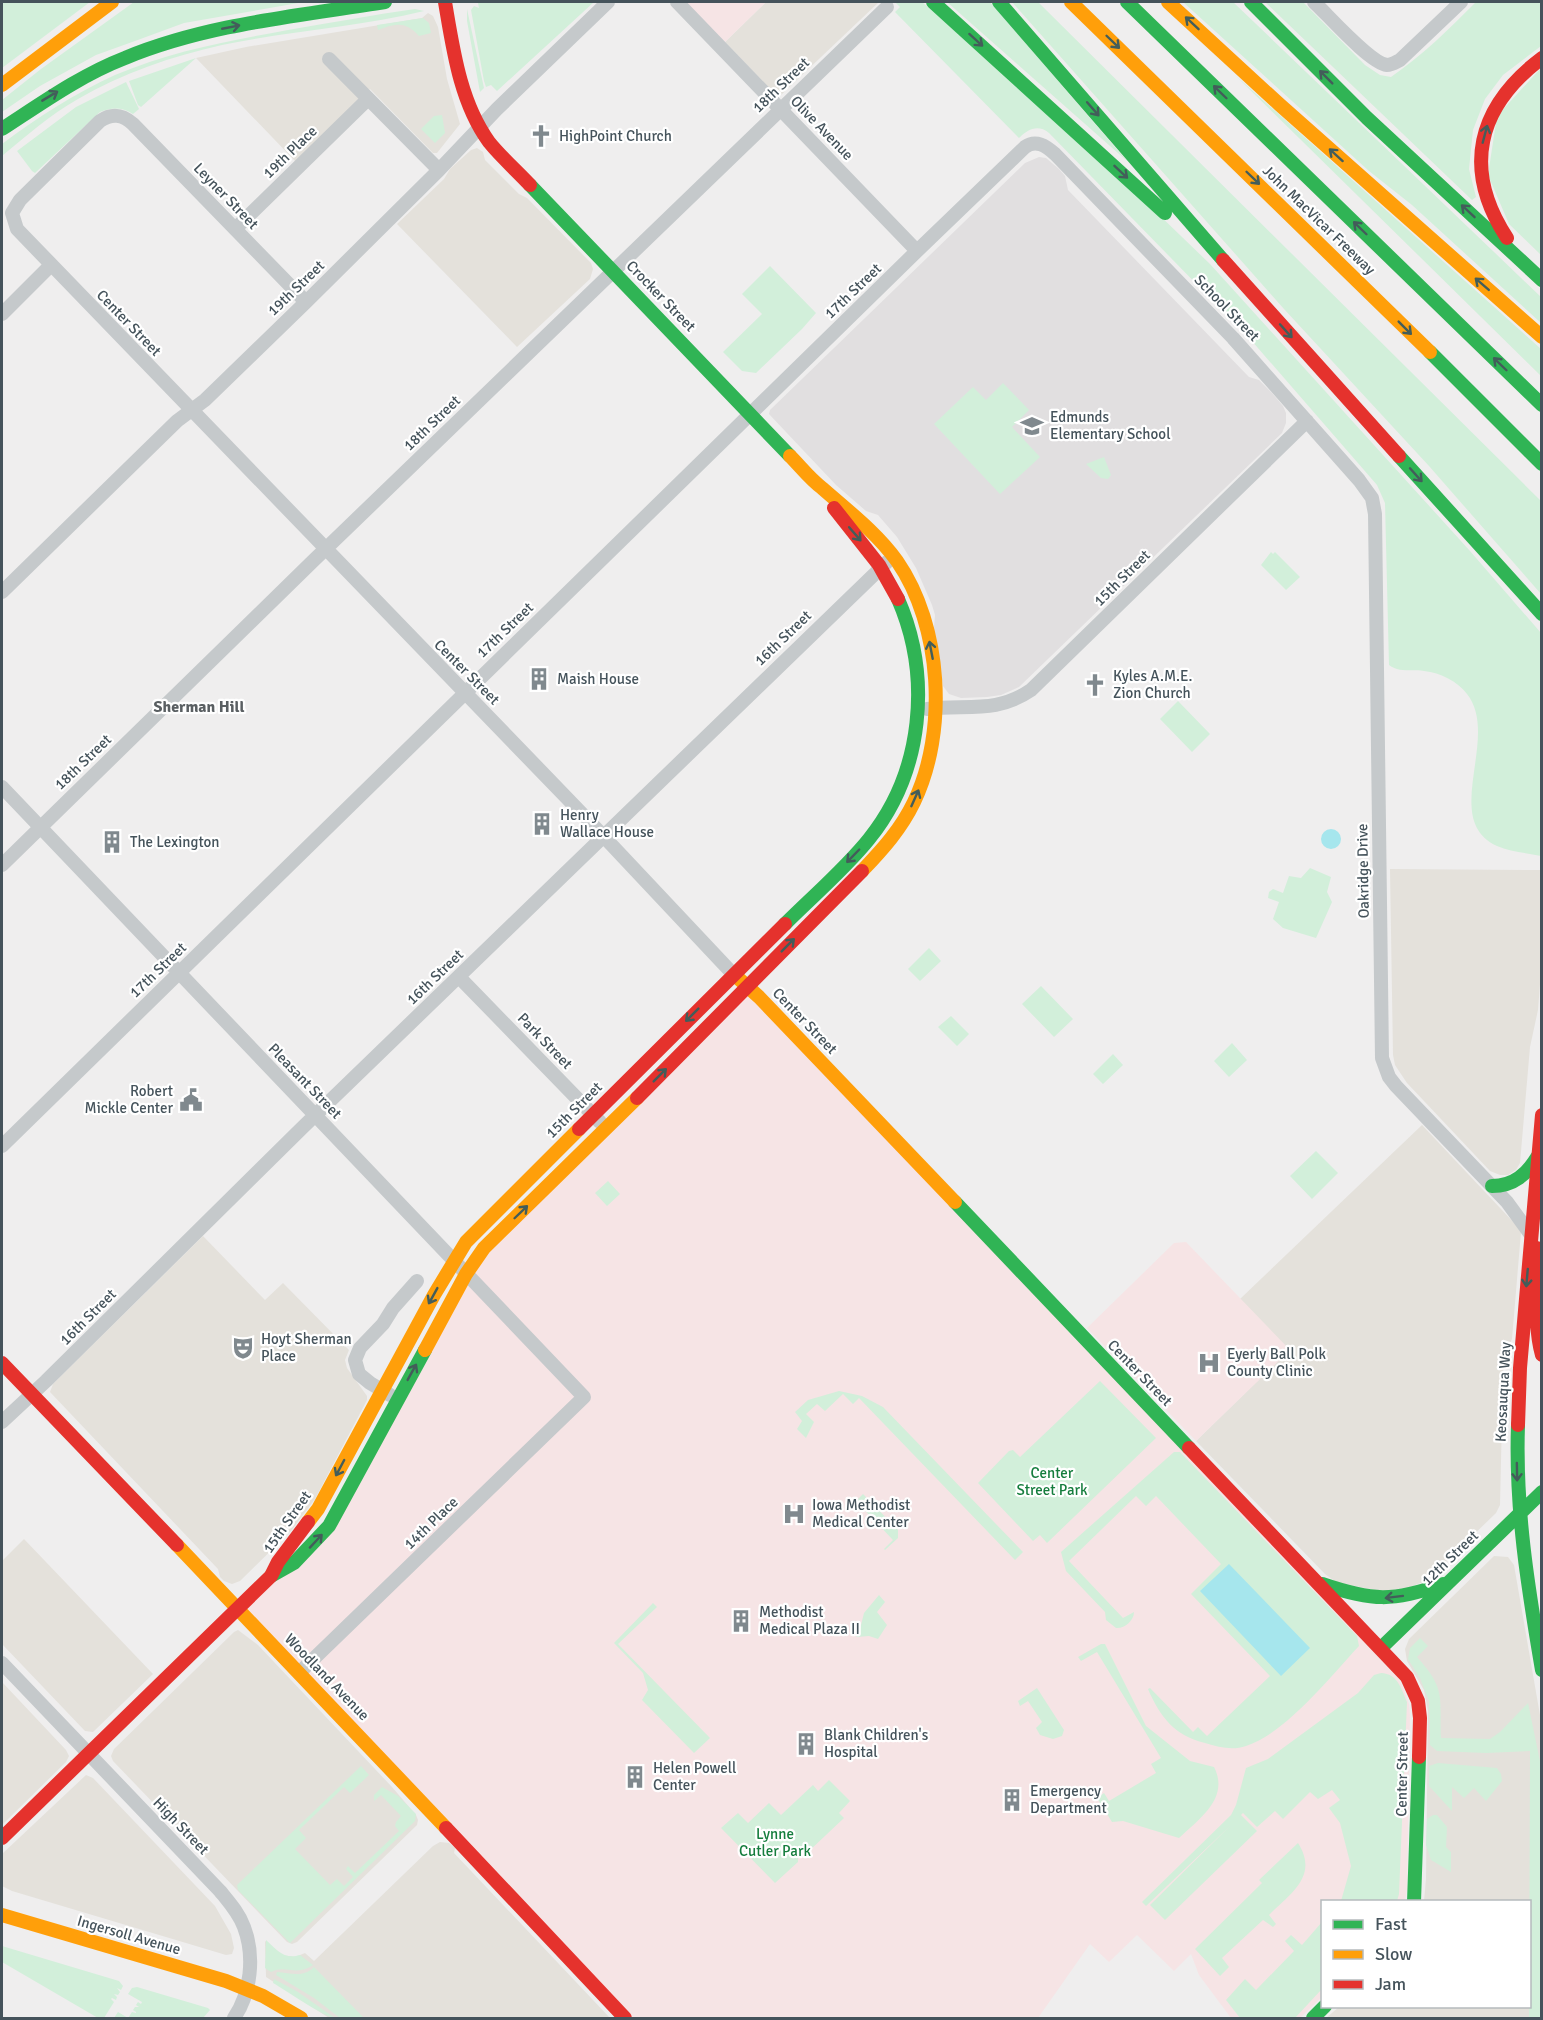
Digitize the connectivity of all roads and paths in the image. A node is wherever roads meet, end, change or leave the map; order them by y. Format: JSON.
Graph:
{"nodes":[{"id":1,"x":112,"y":2,"type":"edge"},
{"id":2,"x":385,"y":2,"type":"edge"},
{"id":3,"x":445,"y":2,"type":"edge"},
{"id":4,"x":608,"y":2,"type":"edge"},
{"id":5,"x":677,"y":2,"type":"edge"},
{"id":6,"x":933,"y":2,"type":"edge"},
{"id":7,"x":999,"y":2,"type":"edge"},
{"id":8,"x":1071,"y":2,"type":"edge"},
{"id":9,"x":1127,"y":2,"type":"edge"},
{"id":10,"x":1168,"y":2,"type":"edge"},
{"id":11,"x":1251,"y":2,"type":"edge"},
{"id":12,"x":1314,"y":2,"type":"edge"},
{"id":13,"x":1461,"y":2,"type":"edge"},
{"id":14,"x":887,"y":7,"type":"dead end"},
{"id":15,"x":1542,"y":58,"type":"edge"},
{"id":16,"x":329,"y":59,"type":"dead end"},
{"id":17,"x":2,"y":85,"type":"edge"},
{"id":18,"x":368,"y":99,"type":"junction"},
{"id":19,"x":780,"y":109,"type":"junction"},
{"id":20,"x":479,"y":127,"type":"junction"},
{"id":21,"x":2,"y":129,"type":"edge"},
{"id":22,"x":1035,"y":143,"type":"joint"},
{"id":23,"x":439,"y":170,"type":"junction"},
{"id":24,"x":17,"y":229,"type":"joint"},
{"id":25,"x":235,"y":229,"type":"junction"},
{"id":26,"x":917,"y":251,"type":"junction"},
{"id":27,"x":51,"y":266,"type":"junction"},
{"id":28,"x":613,"y":270,"type":"junction"},
{"id":29,"x":1542,"y":279,"type":"edge"},
{"id":30,"x":1246,"y":287,"type":"junction"},
{"id":31,"x":306,"y":302,"type":"junction"},
{"id":32,"x":2,"y":314,"type":"edge"},
{"id":33,"x":1542,"y":337,"type":"edge"},
{"id":34,"x":1542,"y":405,"type":"edge"},
{"id":35,"x":191,"y":411,"type":"junction"},
{"id":36,"x":751,"y":414,"type":"junction"},
{"id":37,"x":1307,"y":421,"type":"junction"},
{"id":38,"x":1542,"y":464,"type":"edge"},
{"id":39,"x":820,"y":487,"type":"junction"},
{"id":40,"x":1375,"y":514,"type":"joint"},
{"id":41,"x":324,"y":549,"type":"junction"},
{"id":42,"x":893,"y":557,"type":"junction"},
{"id":43,"x":881,"y":567,"type":"junction"},
{"id":44,"x":2,"y":592,"type":"edge"},
{"id":45,"x":1542,"y":614,"type":"edge"},
{"id":46,"x":465,"y":693,"type":"junction"},
{"id":47,"x":936,"y":708,"type":"junction"},
{"id":48,"x":918,"y":710,"type":"junction"},
{"id":49,"x":2,"y":787,"type":"edge"},
{"id":50,"x":40,"y":827,"type":"junction"},
{"id":51,"x":603,"y":837,"type":"junction"},
{"id":52,"x":2,"y":865,"type":"edge"},
{"id":53,"x":179,"y":973,"type":"junction"},
{"id":54,"x":733,"y":974,"type":"junction"},
{"id":55,"x":459,"y":977,"type":"junction"},
{"id":56,"x":747,"y":986,"type":"junction"},
{"id":57,"x":592,"y":1114,"type":"junction"},
{"id":58,"x":1542,"y":1115,"type":"edge"},
{"id":59,"x":316,"y":1116,"type":"junction"},
{"id":60,"x":607,"y":1128,"type":"junction"},
{"id":61,"x":2,"y":1146,"type":"edge"},
{"id":62,"x":1540,"y":1160,"type":"edge"},
{"id":63,"x":1492,"y":1186,"type":"junction"},
{"id":64,"x":1531,"y":1235,"type":"junction"},
{"id":65,"x":453,"y":1260,"type":"junction"},
{"id":66,"x":466,"y":1274,"type":"junction"},
{"id":67,"x":417,"y":1281,"type":"dead end"},
{"id":68,"x":1542,"y":1355,"type":"edge"},
{"id":69,"x":2,"y":1363,"type":"edge"},
{"id":70,"x":382,"y":1390,"type":"junction"},
{"id":71,"x":32,"y":1394,"type":"junction"},
{"id":72,"x":584,"y":1397,"type":"joint"},
{"id":73,"x":398,"y":1399,"type":"junction"},
{"id":74,"x":2,"y":1422,"type":"edge"},
{"id":75,"x":1542,"y":1492,"type":"edge"},
{"id":76,"x":1520,"y":1512,"type":"junction"},
{"id":77,"x":271,"y":1576,"type":"junction"},
{"id":78,"x":1450,"y":1581,"type":"junction"},
{"id":79,"x":1317,"y":1582,"type":"junction"},
{"id":80,"x":238,"y":1608,"type":"junction"},
{"id":81,"x":1381,"y":1648,"type":"junction"},
{"id":82,"x":2,"y":1663,"type":"edge"},
{"id":83,"x":1542,"y":1670,"type":"edge"},
{"id":84,"x":300,"y":1672,"type":"junction"},
{"id":85,"x":87,"y":1754,"type":"junction"},
{"id":86,"x":2,"y":1838,"type":"edge"},
{"id":87,"x":1414,"y":1900,"type":"edge"},
{"id":88,"x":2,"y":1915,"type":"edge"},
{"id":89,"x":247,"y":1988,"type":"junction"},
{"id":90,"x":1324,"y":2008,"type":"edge"},
{"id":91,"x":234,"y":2019,"type":"edge"},
{"id":92,"x":301,"y":2019,"type":"edge"},
{"id":93,"x":625,"y":2019,"type":"edge"},
{"id":94,"x":1313,"y":2019,"type":"edge"}],
"edges":[{"from":1,"to":17,"type":"main road"},
{"from":21,"to":2,"type":"main road","one_way":true},
{"from":3,"to":20,"type":"main road","name":"Crocker Street"},
{"from":4,"to":20,"type":"street","name":"19th Street"},
{"from":5,"to":19,"type":"street","name":"Olive Avenue"},
{"from":6,"to":30,"type":"main road","one_way":true},
{"from":7,"to":30,"type":"main road","one_way":true},
{"from":8,"to":38,"type":"main road","name":"John MacVicar Freeway","one_way":true},
{"from":34,"to":9,"type":"main road","name":"John MacVicar Freeway","one_way":true},
{"from":33,"to":10,"type":"main road","one_way":true},
{"from":29,"to":11,"type":"main road","one_way":true},
{"from":12,"to":13,"type":"street"},
{"from":14,"to":19,"type":"street","name":"18th Street"},
{"from":29,"to":15,"type":"main road","one_way":true},
{"from":16,"to":18,"type":"street"},
{"from":18,"to":23,"type":"street"},
{"from":18,"to":25,"type":"street","name":"19th Place"},
{"from":19,"to":26,"type":"street","name":"Olive Avenue"},
{"from":19,"to":28,"type":"street","name":"18th Street"},
{"from":20,"to":23,"type":"street","name":"19th Street"},
{"from":20,"to":28,"type":"main road","name":"Crocker Street"},
{"from":22,"to":26,"type":"street","name":"17th Street"},
{"from":22,"to":37,"type":"street","name":"School Street"},
{"from":23,"to":31,"type":"street","name":"19th Street"},
{"from":24,"to":25,"type":"street","name":"Leyner Street"},
{"from":24,"to":27,"type":"street","name":"Center Street"},
{"from":25,"to":31,"type":"street","name":"Leyner Street"},
{"from":26,"to":36,"type":"street","name":"17th Street"},
{"from":27,"to":32,"type":"street"},
{"from":27,"to":35,"type":"street","name":"Center Street"},
{"from":28,"to":36,"type":"main road","name":"Crocker Street"},
{"from":28,"to":41,"type":"street","name":"18th Street"},
{"from":30,"to":45,"type":"main road","one_way":true},
{"from":31,"to":35,"type":"street","name":"19th Street"},
{"from":35,"to":41,"type":"street","name":"Center Street"},
{"from":35,"to":44,"type":"street","name":"19th Street"},
{"from":36,"to":39,"type":"main road","name":"Crocker Street"},
{"from":36,"to":46,"type":"street","name":"17th Street"},
{"from":37,"to":40,"type":"street","name":"School Street"},
{"from":37,"to":47,"type":"street","name":"15th Street"},
{"from":39,"to":42,"type":"main road","name":"Crocker Street"},
{"from":39,"to":43,"type":"main road","name":"Crocker Street","one_way":true},
{"from":40,"to":63,"type":"street","name":"Oakridge Drive"},
{"from":41,"to":46,"type":"street","name":"Center Street"},
{"from":41,"to":50,"type":"street","name":"18th Street"},
{"from":42,"to":43,"type":"street","name":"16th Street"},
{"from":47,"to":42,"type":"main road","name":"Crocker Street","one_way":true},
{"from":43,"to":48,"type":"main road","name":"Crocker Street"},
{"from":43,"to":51,"type":"street","name":"16th Street"},
{"from":46,"to":51,"type":"street","name":"Center Street"},
{"from":46,"to":53,"type":"street","name":"17th Street"},
{"from":47,"to":48,"type":"street","name":"15th Street"},
{"from":56,"to":47,"type":"main road","name":"15th Street","one_way":true},
{"from":48,"to":54,"type":"main road","name":"15th Street","one_way":true},
{"from":49,"to":50,"type":"street","name":"Pleasant Street"},
{"from":50,"to":52,"type":"street","name":"18th Street"},
{"from":50,"to":53,"type":"street","name":"Pleasant Street"},
{"from":51,"to":54,"type":"street","name":"Center Street"},
{"from":51,"to":55,"type":"street","name":"16th Street"},
{"from":53,"to":59,"type":"street","name":"Pleasant Street"},
{"from":53,"to":61,"type":"street","name":"17th Street"},
{"from":54,"to":56,"type":"main road","name":"Center Street"},
{"from":54,"to":57,"type":"main road","name":"15th Street","one_way":true},
{"from":55,"to":57,"type":"street","name":"Park Street"},
{"from":55,"to":59,"type":"street","name":"16th Street"},
{"from":60,"to":56,"type":"main road","name":"15th Street","one_way":true},
{"from":56,"to":79,"type":"main road","name":"Center Street"},
{"from":57,"to":60,"type":"street","name":"Park Street"},
{"from":57,"to":65,"type":"main road","name":"15th Street"},
{"from":58,"to":62,"type":"main road","name":"Keosauqua Way"},
{"from":59,"to":65,"type":"street","name":"Pleasant Street"},
{"from":59,"to":71,"type":"street","name":"16th Street"},
{"from":66,"to":60,"type":"main road","name":"15th Street","one_way":true},
{"from":62,"to":63,"type":"main road"},
{"from":62,"to":64,"type":"main road","name":"Keosauqua Way"},
{"from":63,"to":64,"type":"street","name":"Oakridge Drive"},
{"from":64,"to":68,"type":"main road"},
{"from":64,"to":76,"type":"main road","name":"Keosauqua Way","one_way":true},
{"from":65,"to":66,"type":"street","name":"Pleasant Street"},
{"from":65,"to":70,"type":"main road","name":"15th Street","one_way":true},
{"from":66,"to":72,"type":"street","name":"Pleasant Street"},
{"from":73,"to":66,"type":"main road","name":"15th Street","one_way":true},
{"from":67,"to":70,"type":"street"},
{"from":69,"to":71,"type":"main road","name":"Woodland Avenue"},
{"from":70,"to":73,"type":"street"},
{"from":70,"to":77,"type":"main road","name":"15th Street","one_way":true},
{"from":71,"to":74,"type":"street","name":"16th Street"},
{"from":71,"to":80,"type":"main road","name":"Woodland Avenue"},
{"from":72,"to":84,"type":"street","name":"14th Place"},
{"from":77,"to":73,"type":"main road","name":"15th Street","one_way":true},
{"from":75,"to":76,"type":"main road","name":"12th Street"},
{"from":76,"to":78,"type":"main road","name":"12th Street"},
{"from":76,"to":83,"type":"main road","name":"Keosauqua Way"},
{"from":77,"to":80,"type":"main road","name":"15th Street"},
{"from":78,"to":79,"type":"main road","one_way":true},
{"from":78,"to":81,"type":"main road","name":"12th Street"},
{"from":79,"to":81,"type":"main road","name":"Center Street"},
{"from":80,"to":84,"type":"main road","name":"Woodland Avenue"},
{"from":80,"to":85,"type":"main road","name":"15th Street"},
{"from":81,"to":87,"type":"main road","name":"Center Street"},
{"from":82,"to":85,"type":"street","name":"High Street"},
{"from":84,"to":93,"type":"main road","name":"Woodland Avenue"},
{"from":85,"to":86,"type":"main road","name":"15th Street"},
{"from":85,"to":89,"type":"street","name":"High Street"},
{"from":88,"to":89,"type":"main road","name":"Ingersoll Avenue"},
{"from":89,"to":91,"type":"street","name":"High Street"},
{"from":89,"to":92,"type":"main road"},
{"from":90,"to":94,"type":"main road"}]}
